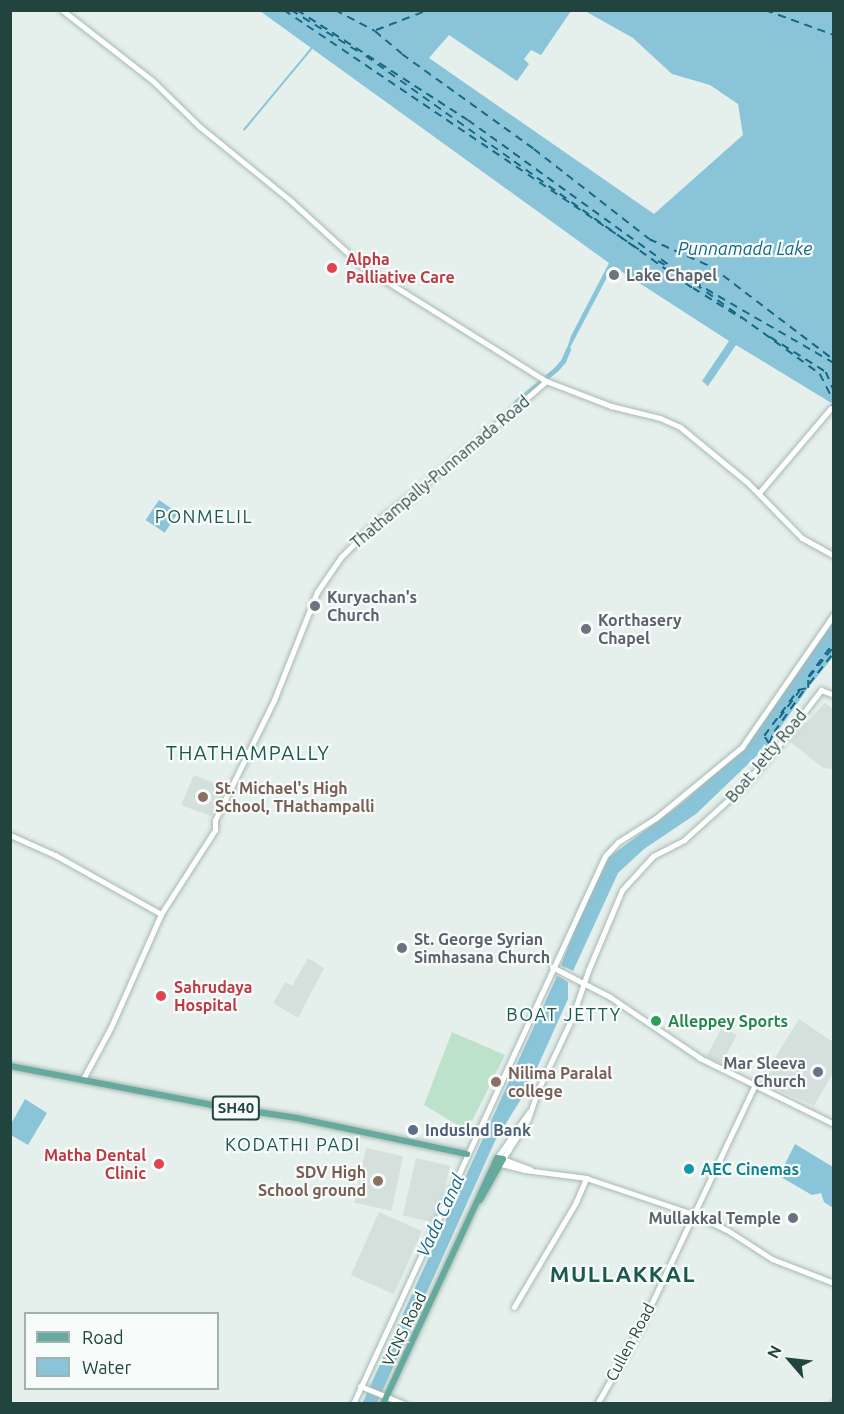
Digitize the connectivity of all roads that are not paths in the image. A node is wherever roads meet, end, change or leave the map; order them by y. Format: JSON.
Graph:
{"nodes":[{"id":1,"x":62,"y":10,"type":"edge"},
{"id":2,"x":546,"y":381,"type":"junction"},
{"id":3,"x":831,"y":408,"type":"dead end"},
{"id":4,"x":759,"y":493,"type":"junction"},
{"id":5,"x":834,"y":556,"type":"edge"},
{"id":6,"x":834,"y":615,"type":"edge"},
{"id":7,"x":834,"y":695,"type":"edge"},
{"id":8,"x":10,"y":835,"type":"edge"},
{"id":9,"x":161,"y":914,"type":"junction"},
{"id":10,"x":552,"y":967,"type":"junction"},
{"id":11,"x":585,"y":984,"type":"junction"},
{"id":12,"x":10,"y":1066,"type":"edge"},
{"id":13,"x":83,"y":1079,"type":"junction"},
{"id":14,"x":755,"y":1085,"type":"junction"},
{"id":15,"x":834,"y":1124,"type":"edge"},
{"id":16,"x":467,"y":1154,"type":"junction"},
{"id":17,"x":499,"y":1161,"type":"junction"},
{"id":18,"x":586,"y":1178,"type":"junction"},
{"id":19,"x":696,"y":1215,"type":"junction"},
{"id":20,"x":834,"y":1283,"type":"edge"},
{"id":21,"x":514,"y":1307,"type":"dead end"},
{"id":22,"x":361,"y":1386,"type":"junction"},
{"id":23,"x":385,"y":1399,"type":"edge"},
{"id":24,"x":353,"y":1404,"type":"edge"},
{"id":25,"x":404,"y":1404,"type":"edge"},
{"id":26,"x":597,"y":1404,"type":"edge"}],
"edges":[{"from":1,"to":2,"type":"main road"},
{"from":2,"to":4,"type":"main road"},
{"from":2,"to":9,"type":"main road","name":"Thathampally-Punnamada Road"},
{"from":3,"to":4,"type":"street"},
{"from":4,"to":5,"type":"main road"},
{"from":6,"to":10,"type":"main road"},
{"from":7,"to":11,"type":"main road","name":"Boat Jetty Road"},
{"from":8,"to":9,"type":"main road"},
{"from":9,"to":13,"type":"main road","name":"Thathampally-Punnamada Road"},
{"from":10,"to":11,"type":"main road"},
{"from":10,"to":16,"type":"main road"},
{"from":11,"to":14,"type":"main road"},
{"from":11,"to":17,"type":"main road","name":"Boat Jetty Road"},
{"from":12,"to":13,"type":"main road","number":"SH40"},
{"from":13,"to":16,"type":"main road","number":"SH40"},
{"from":14,"to":15,"type":"main road"},
{"from":14,"to":19,"type":"main road","name":"Cullen Road"},
{"from":16,"to":22,"type":"main road"},
{"from":17,"to":18,"type":"main road"},
{"from":17,"to":23,"type":"main road","name":"VCNS Road"},
{"from":18,"to":19,"type":"main road"},
{"from":18,"to":21,"type":"main road"},
{"from":19,"to":20,"type":"main road"},
{"from":19,"to":26,"type":"main road","name":"Cullen Road"},
{"from":22,"to":23,"type":"main road"},
{"from":22,"to":24,"type":"main road"},
{"from":23,"to":25,"type":"main road"}]}
